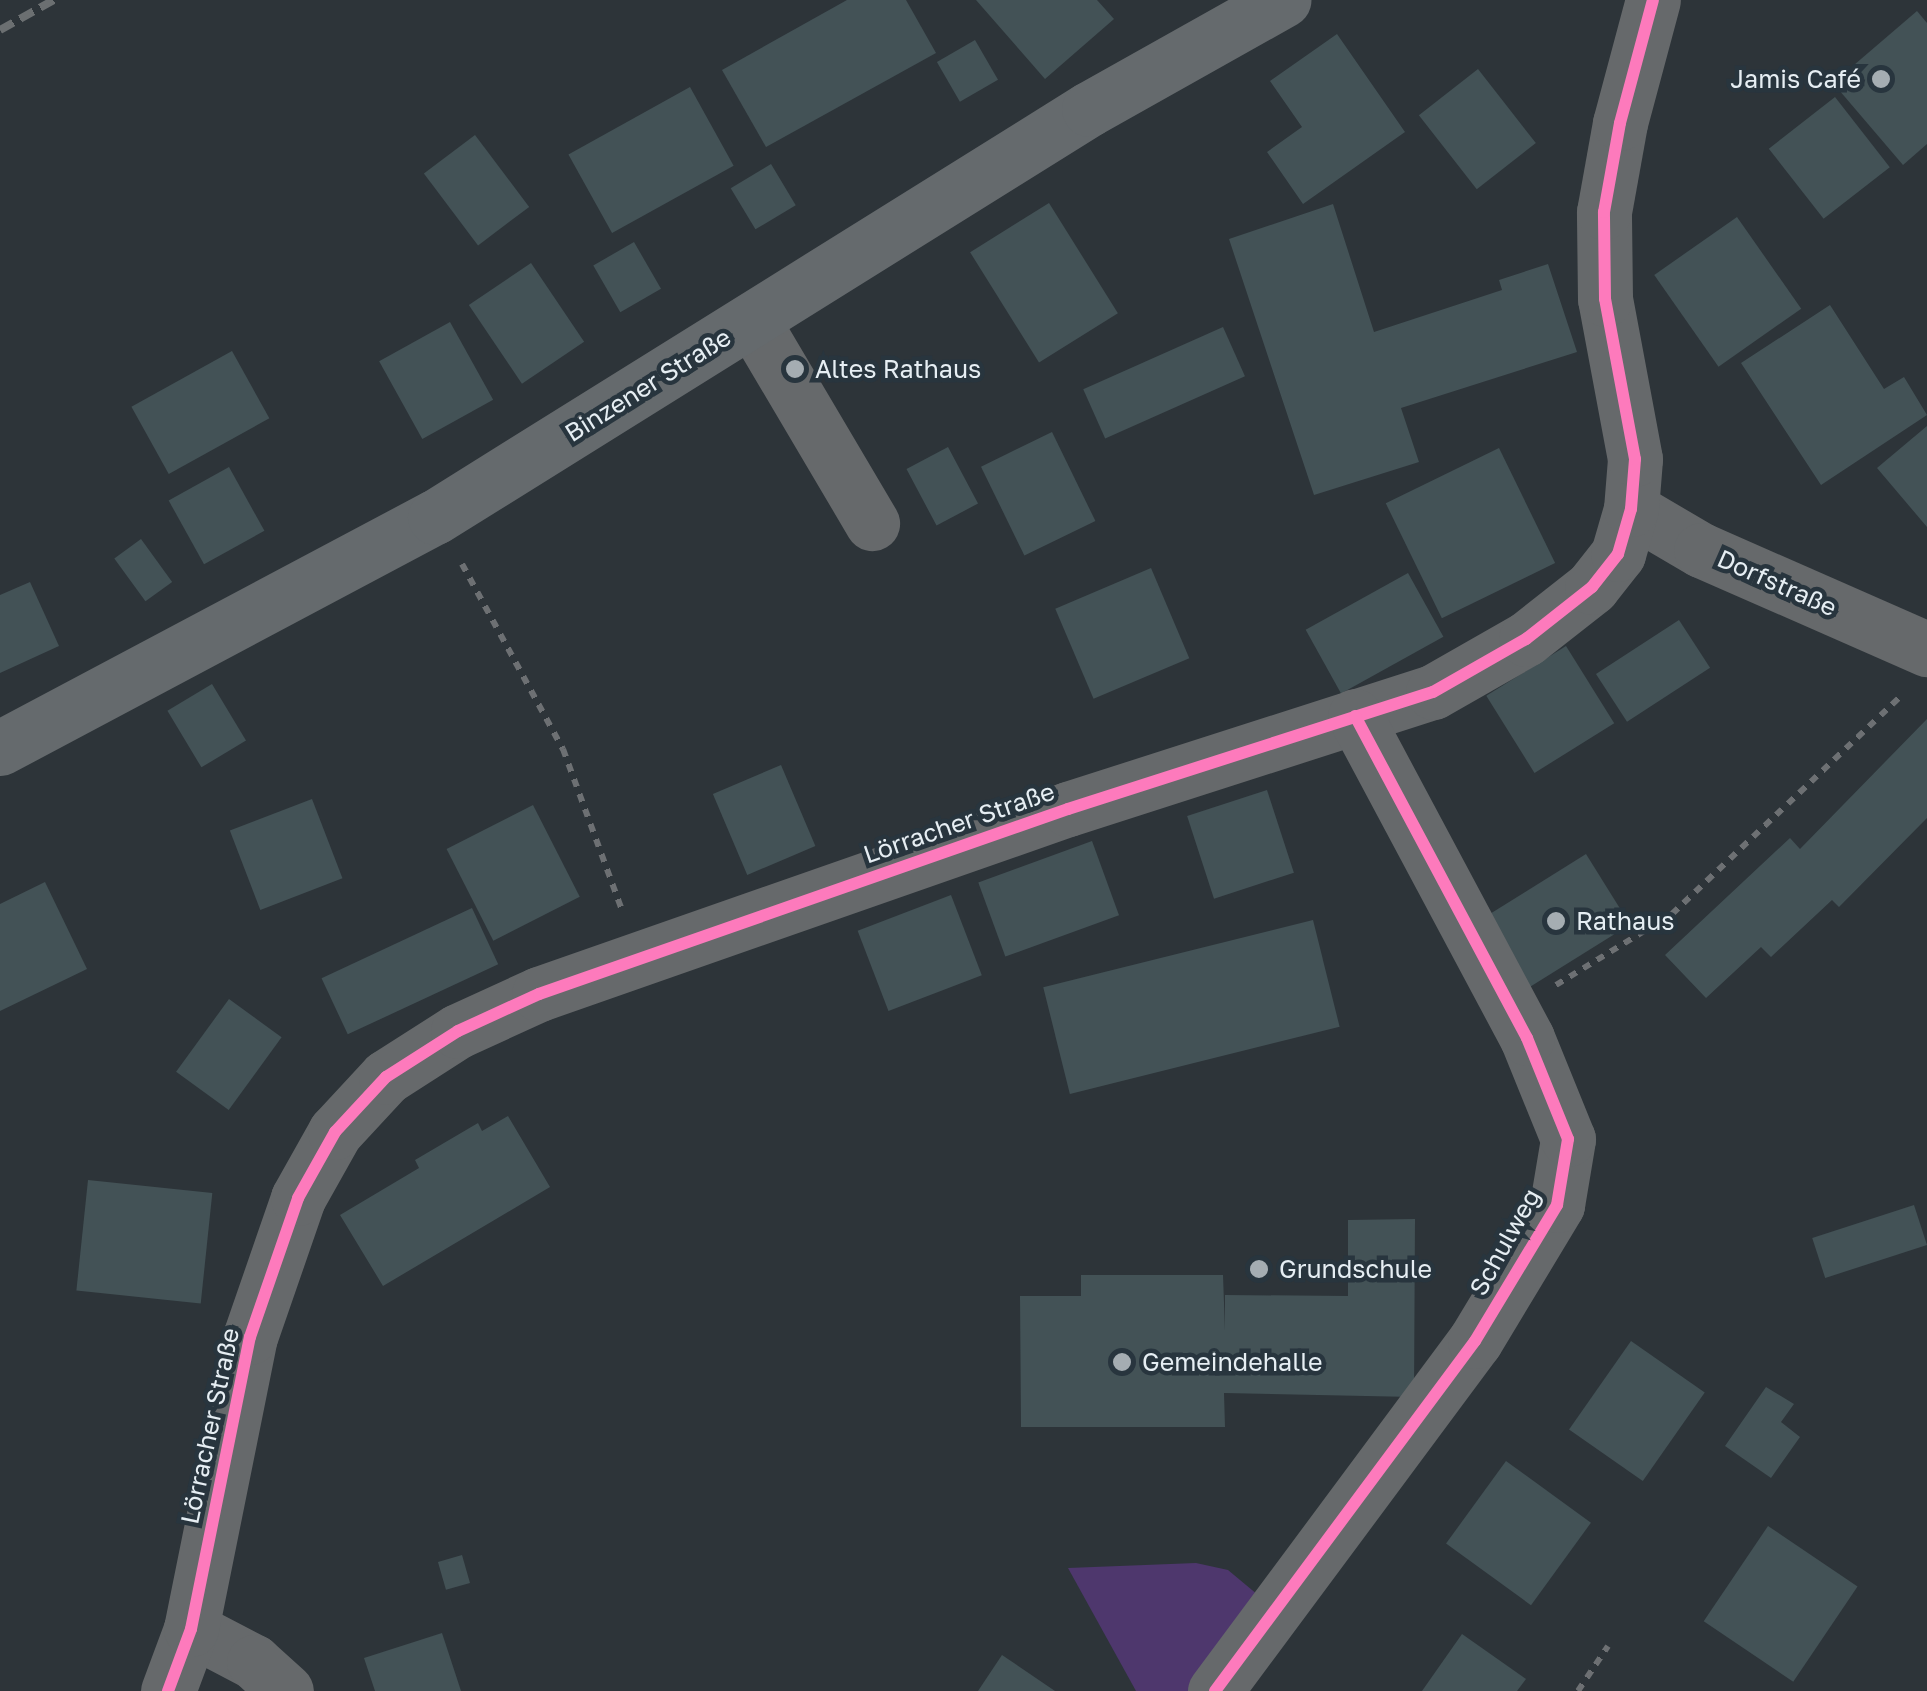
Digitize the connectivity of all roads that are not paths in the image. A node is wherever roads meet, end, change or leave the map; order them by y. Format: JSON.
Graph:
{"nodes":[{"id":1,"x":1283,"y":0,"type":"edge"},
{"id":2,"x":1653,"y":0,"type":"edge"},
{"id":3,"x":752,"y":320,"type":"junction"},
{"id":4,"x":1631,"y":509,"type":"junction"},
{"id":5,"x":872,"y":522,"type":"dead end"},
{"id":6,"x":1921,"y":666,"type":"edge"},
{"id":7,"x":1355,"y":716,"type":"junction"},
{"id":8,"x":0,"y":748,"type":"edge"},
{"id":9,"x":191,"y":1629,"type":"junction"},
{"id":10,"x":168,"y":1691,"type":"edge"},
{"id":11,"x":286,"y":1691,"type":"edge"},
{"id":12,"x":1215,"y":1691,"type":"edge"}],
"edges":[{"from":1,"to":3,"type":"main road","name":"Binzener Straße"},
{"from":2,"to":4,"type":"street","name":"Lörracher Straße"},
{"from":3,"to":5,"type":"street"},
{"from":3,"to":8,"type":"main road","name":"Binzener Straße"},
{"from":4,"to":6,"type":"street","name":"Dorfstraße"},
{"from":4,"to":7,"type":"street","name":"Lörracher Straße"},
{"from":7,"to":9,"type":"street","name":"Lörracher Straße"},
{"from":7,"to":12,"type":"street","name":"Schulweg"},
{"from":9,"to":10,"type":"street","name":"Lörracher Straße"},
{"from":9,"to":11,"type":"street"}]}
